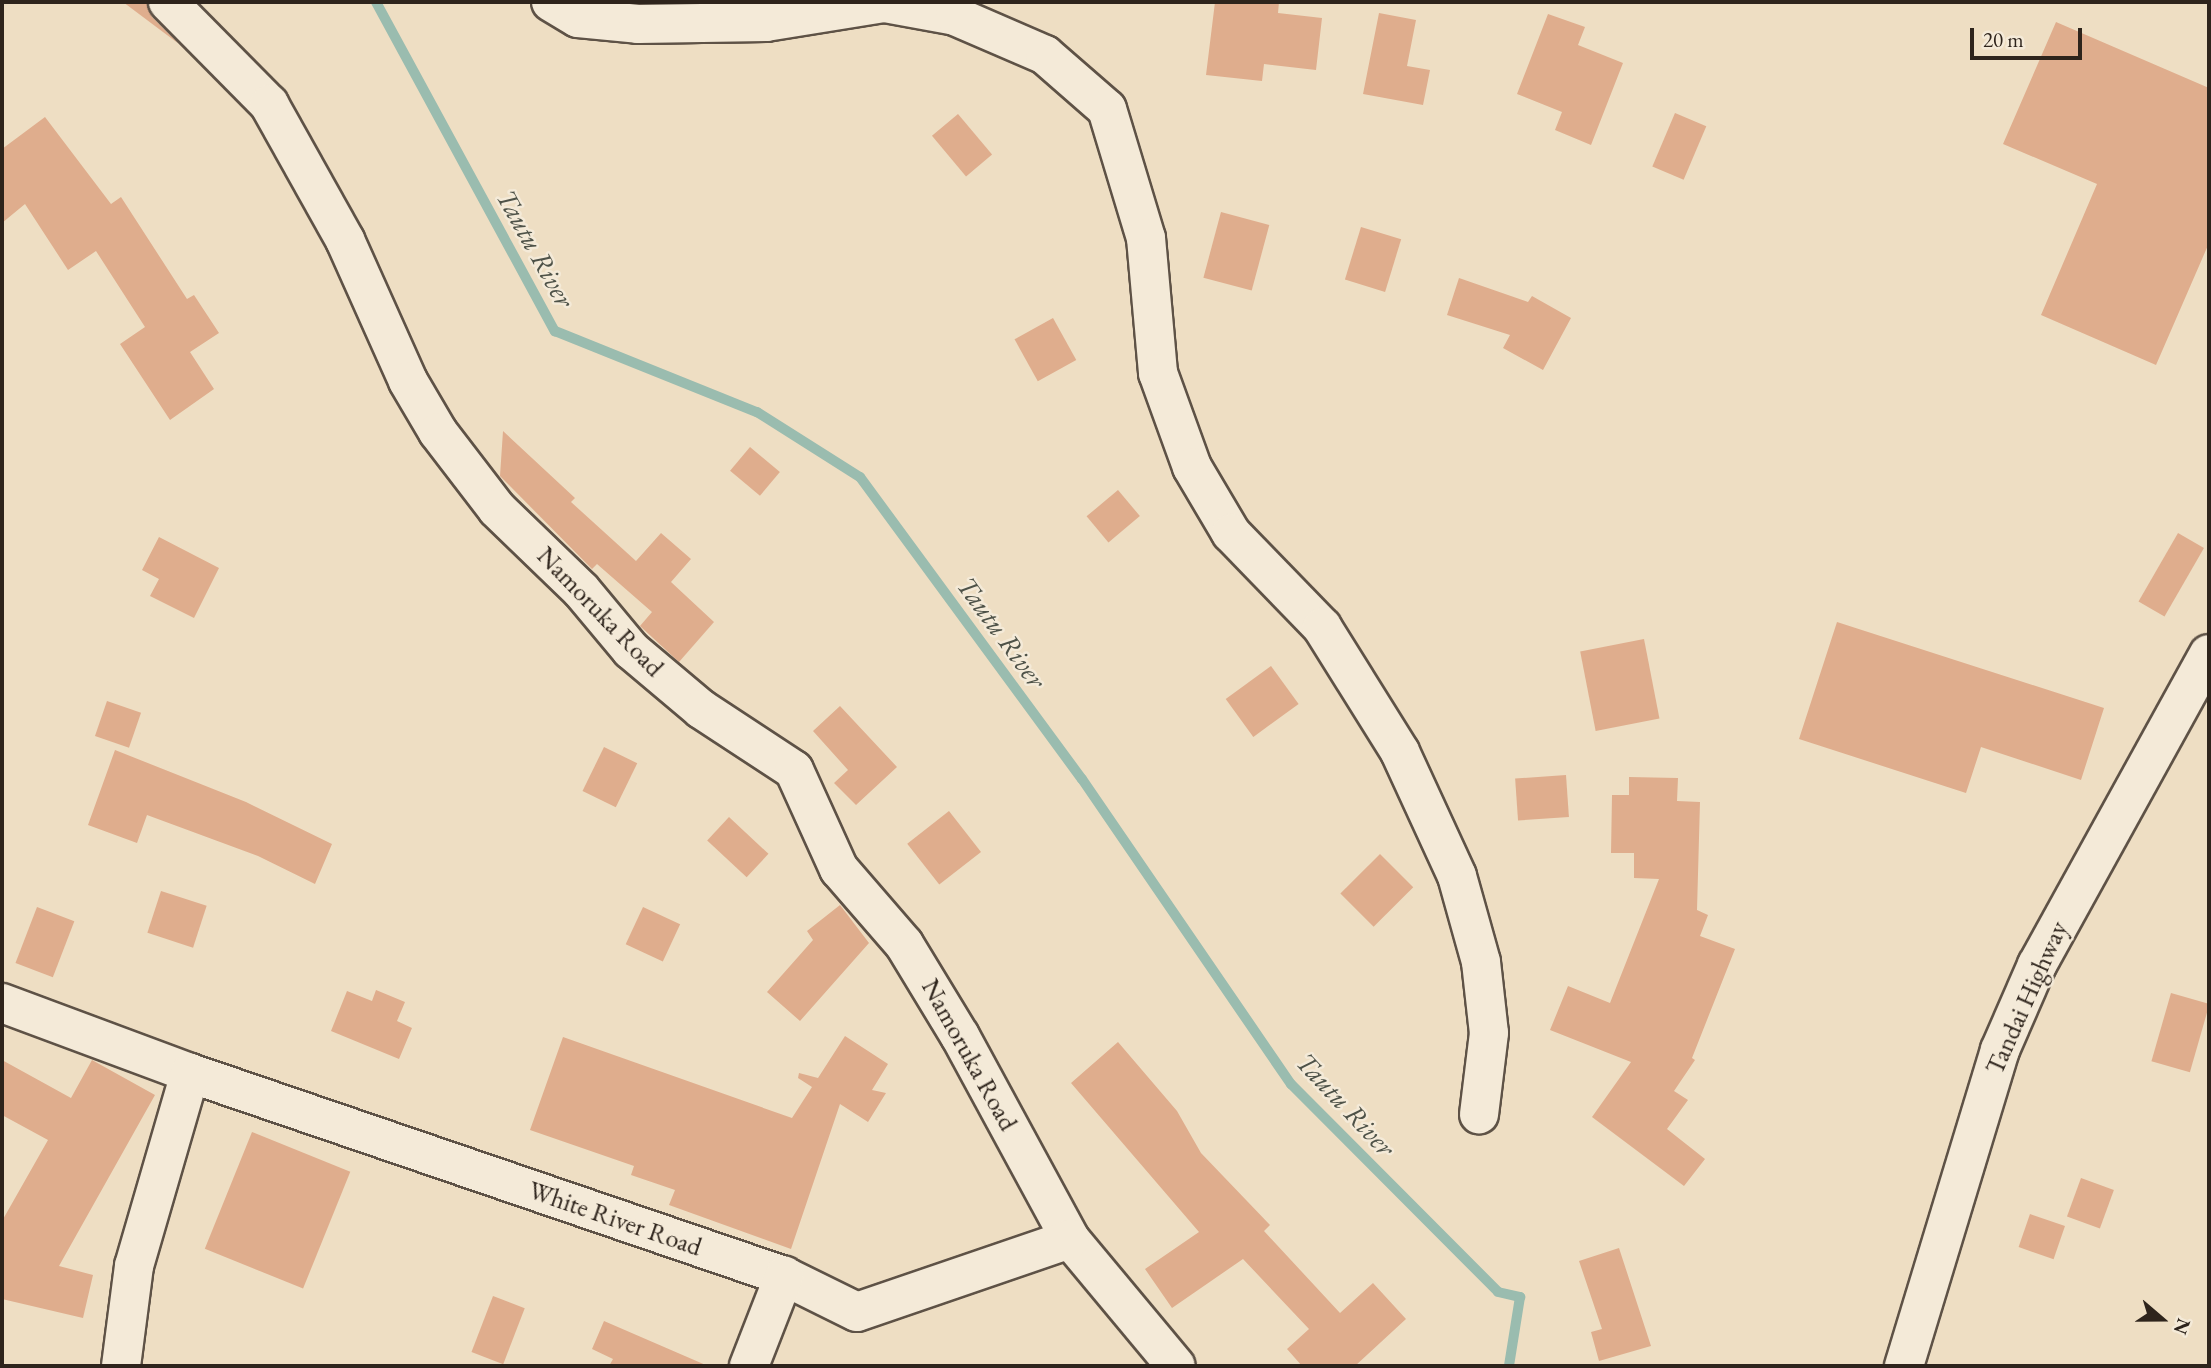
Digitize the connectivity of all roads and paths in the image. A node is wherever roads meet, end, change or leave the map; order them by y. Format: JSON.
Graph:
{"nodes":[{"id":1,"x":168,"y":2,"type":"edge"},
{"id":2,"x":551,"y":2,"type":"edge"},
{"id":3,"x":2209,"y":654,"type":"edge"},
{"id":4,"x":2,"y":1003,"type":"edge"},
{"id":5,"x":190,"y":1073,"type":"junction"},
{"id":6,"x":1479,"y":1114,"type":"dead end"},
{"id":7,"x":1070,"y":1239,"type":"junction"},
{"id":8,"x":784,"y":1276,"type":"junction"},
{"id":9,"x":121,"y":1366,"type":"edge"},
{"id":10,"x":749,"y":1366,"type":"edge"},
{"id":11,"x":1176,"y":1366,"type":"edge"},
{"id":12,"x":1905,"y":1366,"type":"edge"}],
"edges":[{"from":1,"to":7,"type":"street","name":"Namoruka Road"},
{"from":2,"to":6,"type":"street"},
{"from":3,"to":12,"type":"street","name":"Tandai Highway"},
{"from":4,"to":5,"type":"street","name":"White River Road"},
{"from":5,"to":8,"type":"street","name":"White River Road"},
{"from":5,"to":9,"type":"street"},
{"from":7,"to":8,"type":"street","name":"White River Road"},
{"from":7,"to":11,"type":"street"},
{"from":8,"to":10,"type":"street"}]}
